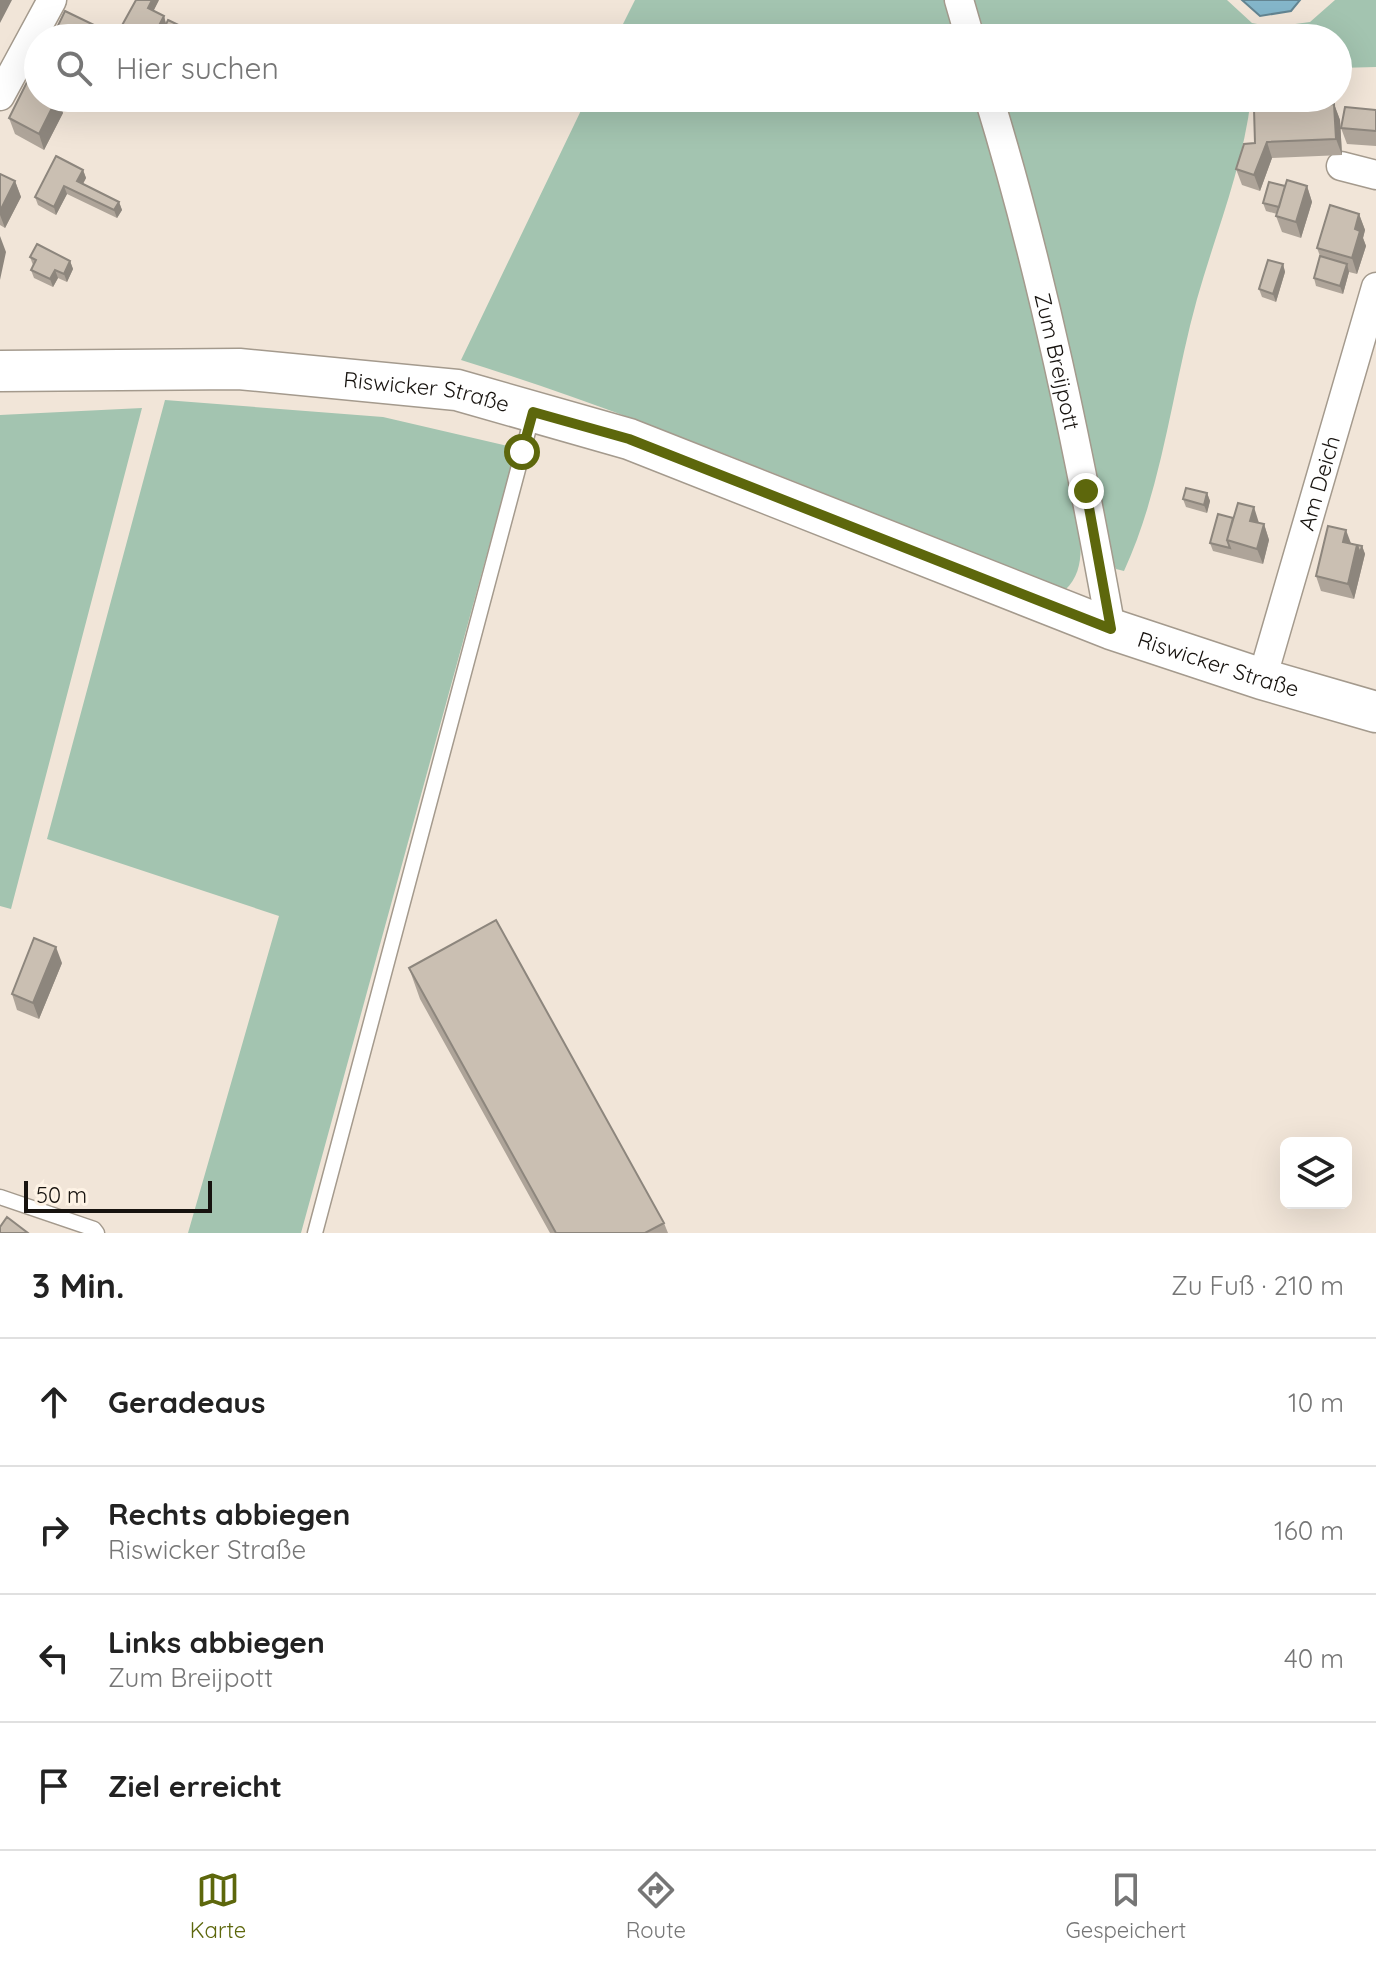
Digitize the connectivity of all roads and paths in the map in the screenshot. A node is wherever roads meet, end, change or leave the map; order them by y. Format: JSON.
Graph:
{"nodes":[{"id":1,"x":52,"y":0,"type":"edge"},
{"id":2,"x":959,"y":0,"type":"edge"},
{"id":3,"x":39,"y":24,"type":"edge"},
{"id":4,"x":966,"y":24,"type":"edge"},
{"id":5,"x":24,"y":52,"type":"edge"},
{"id":6,"x":0,"y":96,"type":"edge"},
{"id":7,"x":993,"y":112,"type":"edge"},
{"id":8,"x":1341,"y":166,"type":"dead end"},
{"id":9,"x":1376,"y":175,"type":"edge"},
{"id":10,"x":1376,"y":287,"type":"edge"},
{"id":11,"x":0,"y":371,"type":"edge"},
{"id":12,"x":533,"y":412,"type":"junction"},
{"id":13,"x":1111,"y":629,"type":"junction"},
{"id":14,"x":1262,"y":679,"type":"junction"},
{"id":15,"x":1376,"y":712,"type":"edge"},
{"id":16,"x":0,"y":1197,"type":"edge"},
{"id":17,"x":97,"y":1233,"type":"edge"},
{"id":18,"x":315,"y":1233,"type":"edge"}],
"edges":[{"from":1,"to":3,"type":"street"},
{"from":2,"to":4,"type":"street"},
{"from":5,"to":6,"type":"street"},
{"from":7,"to":13,"type":"street","name":"Zum Breijpott"},
{"from":8,"to":9,"type":"street"},
{"from":10,"to":14,"type":"street","name":"Am Deich"},
{"from":11,"to":12,"type":"street","name":"Riswicker Straße"},
{"from":12,"to":13,"type":"street","name":"Riswicker Straße"},
{"from":12,"to":18,"type":"lane"},
{"from":13,"to":14,"type":"street","name":"Riswicker Straße"},
{"from":14,"to":15,"type":"street","name":"Riswicker Straße"},
{"from":16,"to":17,"type":"lane"}]}
